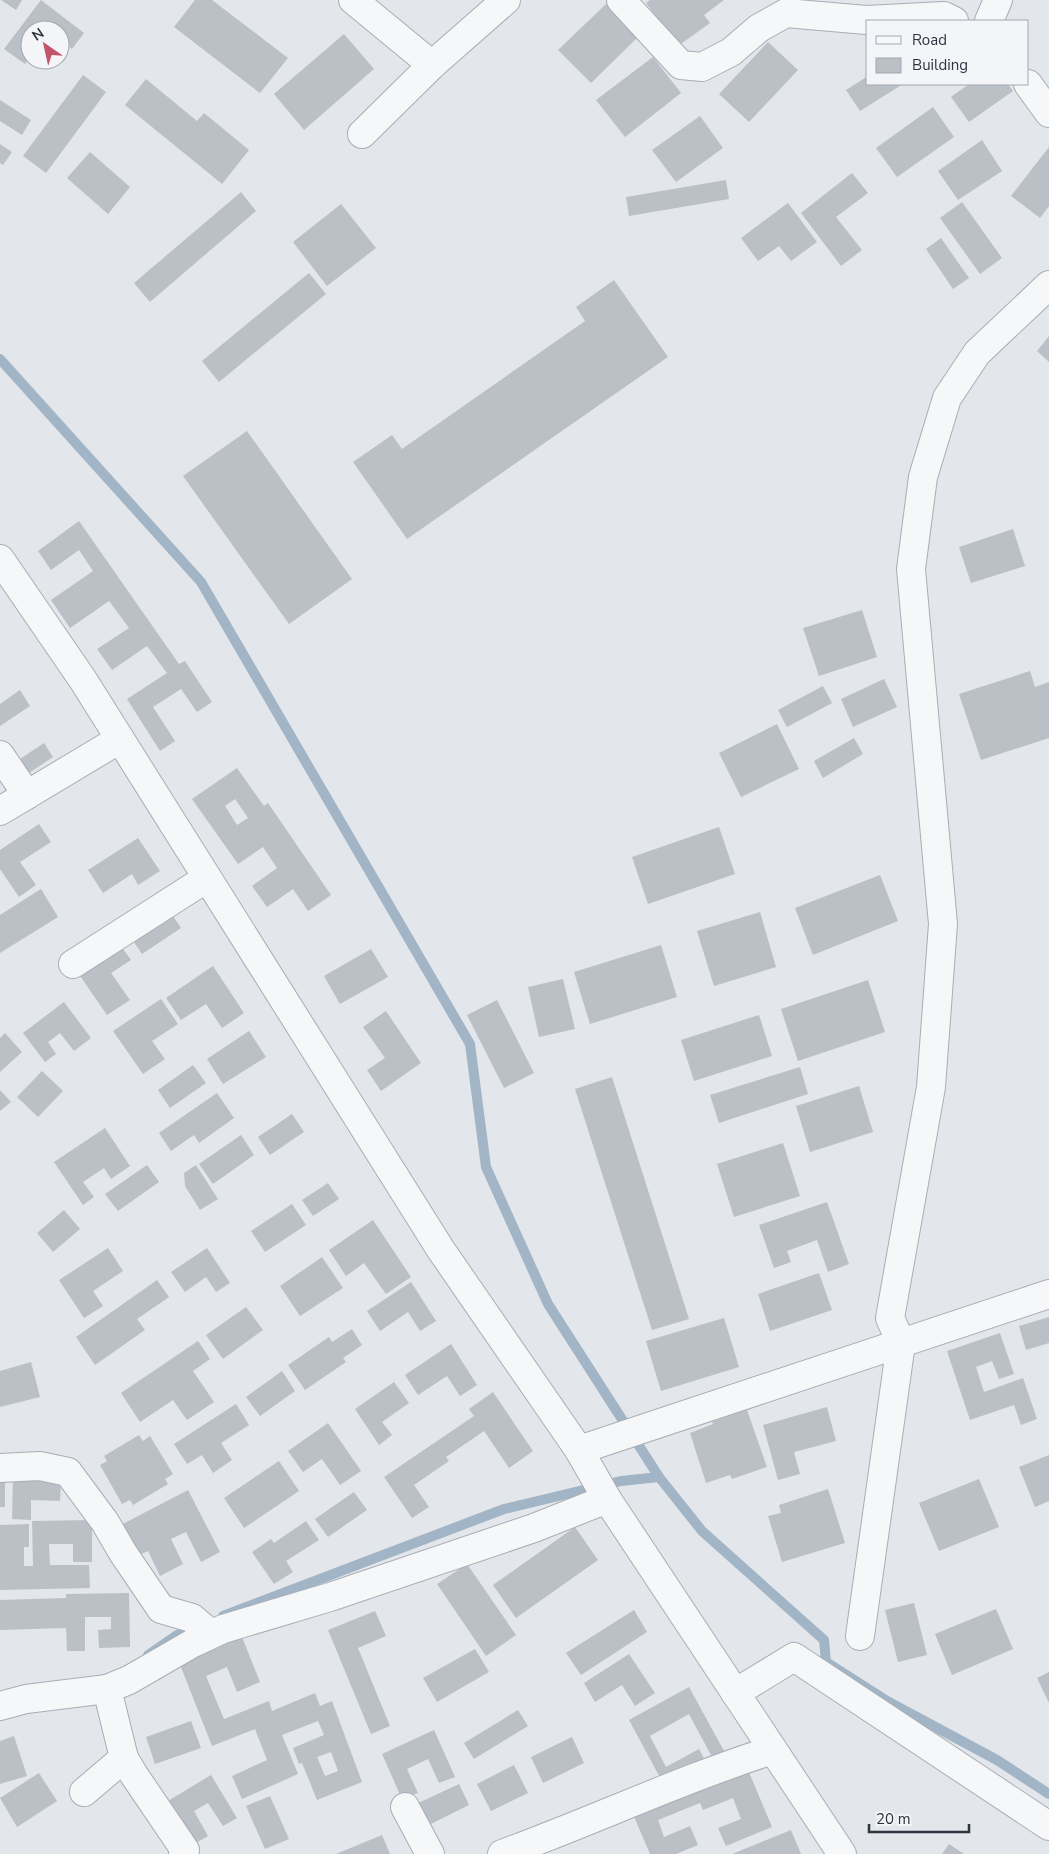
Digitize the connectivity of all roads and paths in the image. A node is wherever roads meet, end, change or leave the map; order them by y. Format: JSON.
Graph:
{"nodes":[{"id":1,"x":353,"y":0,"type":"edge"},
{"id":2,"x":506,"y":0,"type":"edge"},
{"id":3,"x":621,"y":0,"type":"edge"},
{"id":4,"x":998,"y":0,"type":"edge"},
{"id":5,"x":866,"y":20,"type":"edge"},
{"id":6,"x":866,"y":20,"type":"edge"},
{"id":7,"x":952,"y":20,"type":"edge"},
{"id":8,"x":989,"y":20,"type":"edge"},
{"id":9,"x":432,"y":65,"type":"junction"},
{"id":10,"x":1029,"y":85,"type":"edge"},
{"id":11,"x":1049,"y":113,"type":"edge"},
{"id":12,"x":362,"y":134,"type":"dead end"},
{"id":13,"x":1049,"y":285,"type":"edge"},
{"id":14,"x":0,"y":559,"type":"edge"},
{"id":15,"x":120,"y":739,"type":"junction"},
{"id":16,"x":0,"y":755,"type":"edge"},
{"id":17,"x":27,"y":795,"type":"junction"},
{"id":18,"x":0,"y":811,"type":"edge"},
{"id":19,"x":207,"y":878,"type":"junction"},
{"id":20,"x":73,"y":964,"type":"dead end"},
{"id":21,"x":1049,"y":1294,"type":"edge"},
{"id":22,"x":901,"y":1343,"type":"junction"},
{"id":23,"x":578,"y":1450,"type":"junction"},
{"id":24,"x":0,"y":1468,"type":"edge"},
{"id":25,"x":602,"y":1491,"type":"junction"},
{"id":26,"x":202,"y":1627,"type":"junction"},
{"id":27,"x":860,"y":1636,"type":"dead end"},
{"id":28,"x":107,"y":1689,"type":"junction"},
{"id":29,"x":735,"y":1693,"type":"junction"},
{"id":30,"x":0,"y":1706,"type":"edge"},
{"id":31,"x":773,"y":1750,"type":"junction"},
{"id":32,"x":124,"y":1758,"type":"junction"},
{"id":33,"x":84,"y":1792,"type":"dead end"},
{"id":34,"x":405,"y":1806,"type":"dead end"},
{"id":35,"x":1049,"y":1826,"type":"edge"},
{"id":36,"x":183,"y":1854,"type":"edge"},
{"id":37,"x":430,"y":1854,"type":"edge"},
{"id":38,"x":502,"y":1854,"type":"edge"},
{"id":39,"x":842,"y":1854,"type":"edge"}],
"edges":[{"from":1,"to":9,"type":"street"},
{"from":2,"to":9,"type":"street"},
{"from":3,"to":6,"type":"street"},
{"from":4,"to":8,"type":"street"},
{"from":5,"to":7,"type":"street"},
{"from":9,"to":12,"type":"street"},
{"from":10,"to":11,"type":"street"},
{"from":13,"to":22,"type":"street"},
{"from":14,"to":15,"type":"street"},
{"from":15,"to":17,"type":"street"},
{"from":15,"to":19,"type":"street"},
{"from":16,"to":17,"type":"street"},
{"from":17,"to":18,"type":"street"},
{"from":19,"to":20,"type":"street"},
{"from":19,"to":23,"type":"street"},
{"from":21,"to":22,"type":"street"},
{"from":22,"to":23,"type":"street"},
{"from":22,"to":27,"type":"street"},
{"from":23,"to":25,"type":"street"},
{"from":24,"to":26,"type":"street"},
{"from":25,"to":26,"type":"street"},
{"from":25,"to":29,"type":"street"},
{"from":26,"to":28,"type":"street"},
{"from":28,"to":30,"type":"street"},
{"from":28,"to":32,"type":"street"},
{"from":29,"to":31,"type":"street"},
{"from":29,"to":35,"type":"street"},
{"from":31,"to":38,"type":"street"},
{"from":31,"to":39,"type":"street"},
{"from":32,"to":33,"type":"street"},
{"from":32,"to":36,"type":"street"},
{"from":34,"to":37,"type":"street"}]}
